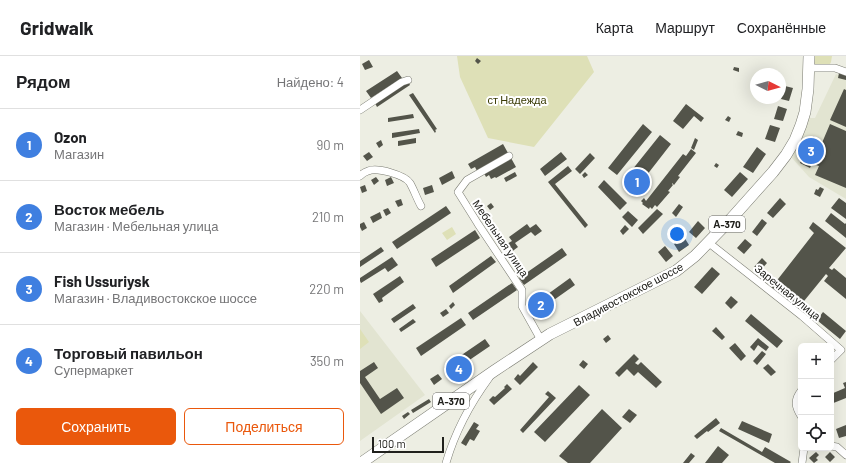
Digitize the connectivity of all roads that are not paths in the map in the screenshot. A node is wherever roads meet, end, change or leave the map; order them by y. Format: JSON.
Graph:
{"nodes":[{"id":1,"x":809,"y":56,"type":"edge"},
{"id":2,"x":809,"y":68,"type":"junction"},
{"id":3,"x":846,"y":72,"type":"edge"},
{"id":4,"x":408,"y":80,"type":"dead end"},
{"id":5,"x":360,"y":110,"type":"edge"},
{"id":6,"x":509,"y":156,"type":"dead end"},
{"id":7,"x":360,"y":176,"type":"edge"},
{"id":8,"x":420,"y":206,"type":"dead end"},
{"id":9,"x":709,"y":243,"type":"junction"},
{"id":10,"x":541,"y":340,"type":"junction"},
{"id":11,"x":843,"y":352,"type":"edge"},
{"id":12,"x":834,"y":358,"type":"edge"},
{"id":13,"x":494,"y":371,"type":"junction"},
{"id":14,"x":798,"y":396,"type":"edge"},
{"id":15,"x":798,"y":412,"type":"edge"},
{"id":16,"x":834,"y":446,"type":"edge"},
{"id":17,"x":804,"y":451,"type":"edge"},
{"id":18,"x":846,"y":455,"type":"edge"},
{"id":19,"x":361,"y":463,"type":"edge"},
{"id":20,"x":446,"y":463,"type":"edge"},
{"id":21,"x":802,"y":463,"type":"edge"}],
"edges":[{"from":1,"to":2,"type":"highway","name":"Владивостокское шоссе","number":"А-370"},
{"from":2,"to":3,"type":"street"},
{"from":2,"to":9,"type":"highway","name":"Владивостокское шоссе","number":"А-370"},
{"from":4,"to":5,"type":"street"},
{"from":6,"to":10,"type":"street","name":"Мебельная улица"},
{"from":7,"to":8,"type":"street"},
{"from":9,"to":10,"type":"highway","name":"Владивостокское шоссе","number":"А-370"},
{"from":9,"to":11,"type":"street","name":"Заречная улица"},
{"from":10,"to":13,"type":"highway","name":"Владивостокское шоссе","number":"А-370"},
{"from":11,"to":12,"type":"street","name":"Заречная улица"},
{"from":13,"to":19,"type":"highway","name":"Владивостокское шоссе","number":"А-370"},
{"from":13,"to":20,"type":"street"},
{"from":14,"to":15,"type":"street"},
{"from":16,"to":18,"type":"street"},
{"from":17,"to":21,"type":"street"}]}
